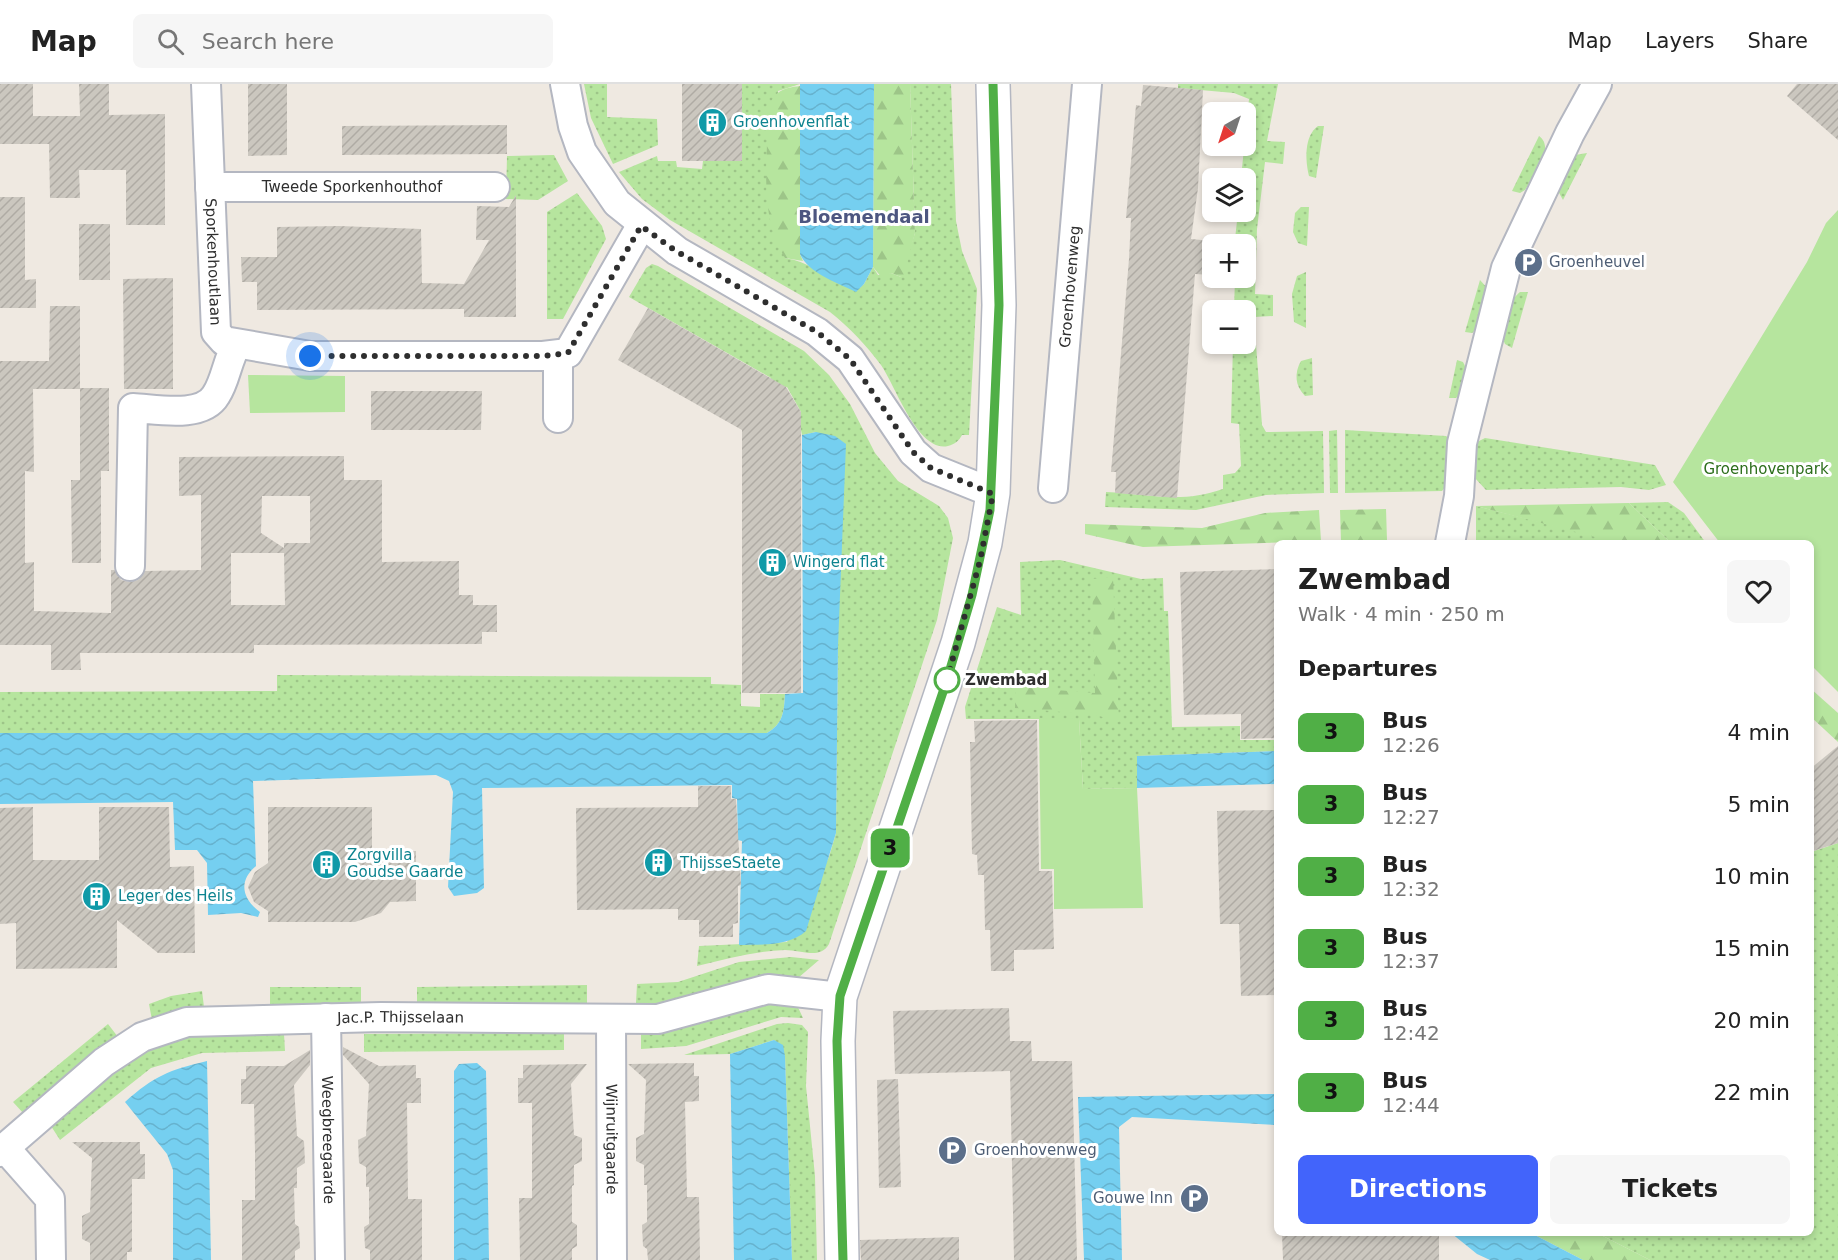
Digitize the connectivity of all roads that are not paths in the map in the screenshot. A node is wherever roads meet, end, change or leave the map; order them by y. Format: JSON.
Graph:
{"nodes":[{"id":1,"x":206,"y":84,"type":"edge"},
{"id":2,"x":565,"y":84,"type":"edge"},
{"id":3,"x":993,"y":84,"type":"edge"},
{"id":4,"x":1087,"y":84,"type":"edge"},
{"id":5,"x":1597,"y":84,"type":"edge"},
{"id":6,"x":495,"y":187,"type":"dead end"},
{"id":7,"x":210,"y":188,"type":"junction"},
{"id":8,"x":641,"y":226,"type":"junction"},
{"id":9,"x":237,"y":344,"type":"junction"},
{"id":10,"x":558,"y":356,"type":"junction"},
{"id":11,"x":558,"y":418,"type":"dead end"},
{"id":12,"x":1053,"y":488,"type":"dead end"},
{"id":13,"x":993,"y":494,"type":"junction"},
{"id":14,"x":1451,"y":540,"type":"edge"},
{"id":15,"x":130,"y":566,"type":"dead end"},
{"id":16,"x":840,"y":996,"type":"junction"},
{"id":17,"x":326,"y":1018,"type":"junction"},
{"id":18,"x":611,"y":1019,"type":"junction"},
{"id":19,"x":2,"y":1150,"type":"edge"},
{"id":20,"x":51,"y":1260,"type":"edge"},
{"id":21,"x":330,"y":1260,"type":"edge"},
{"id":22,"x":612,"y":1260,"type":"edge"},
{"id":23,"x":842,"y":1260,"type":"edge"}],
"edges":[{"from":1,"to":7,"type":"street","name":"Sporkenhoutlaan"},
{"from":2,"to":8,"type":"street"},
{"from":3,"to":13,"type":"street"},
{"from":4,"to":12,"type":"street","name":"Groenhovenweg"},
{"from":5,"to":14,"type":"street"},
{"from":6,"to":7,"type":"street","name":"Tweede Sporkenhouthof"},
{"from":7,"to":9,"type":"street","name":"Sporkenhoutlaan"},
{"from":8,"to":10,"type":"street"},
{"from":8,"to":13,"type":"street"},
{"from":9,"to":10,"type":"street","name":"Sporkenhoutlaan"},
{"from":9,"to":15,"type":"street"},
{"from":10,"to":11,"type":"street"},
{"from":13,"to":16,"type":"street"},
{"from":16,"to":18,"type":"street","name":"Jac.P. Thijsselaan"},
{"from":16,"to":23,"type":"street"},
{"from":17,"to":18,"type":"street","name":"Jac.P. Thijsselaan"},
{"from":17,"to":19,"type":"street","name":"Jac.P. Thijsselaan"},
{"from":17,"to":21,"type":"street","name":"Weegbreegaarde"},
{"from":18,"to":22,"type":"street","name":"Wijnruitgaarde"},
{"from":19,"to":20,"type":"street"}]}
